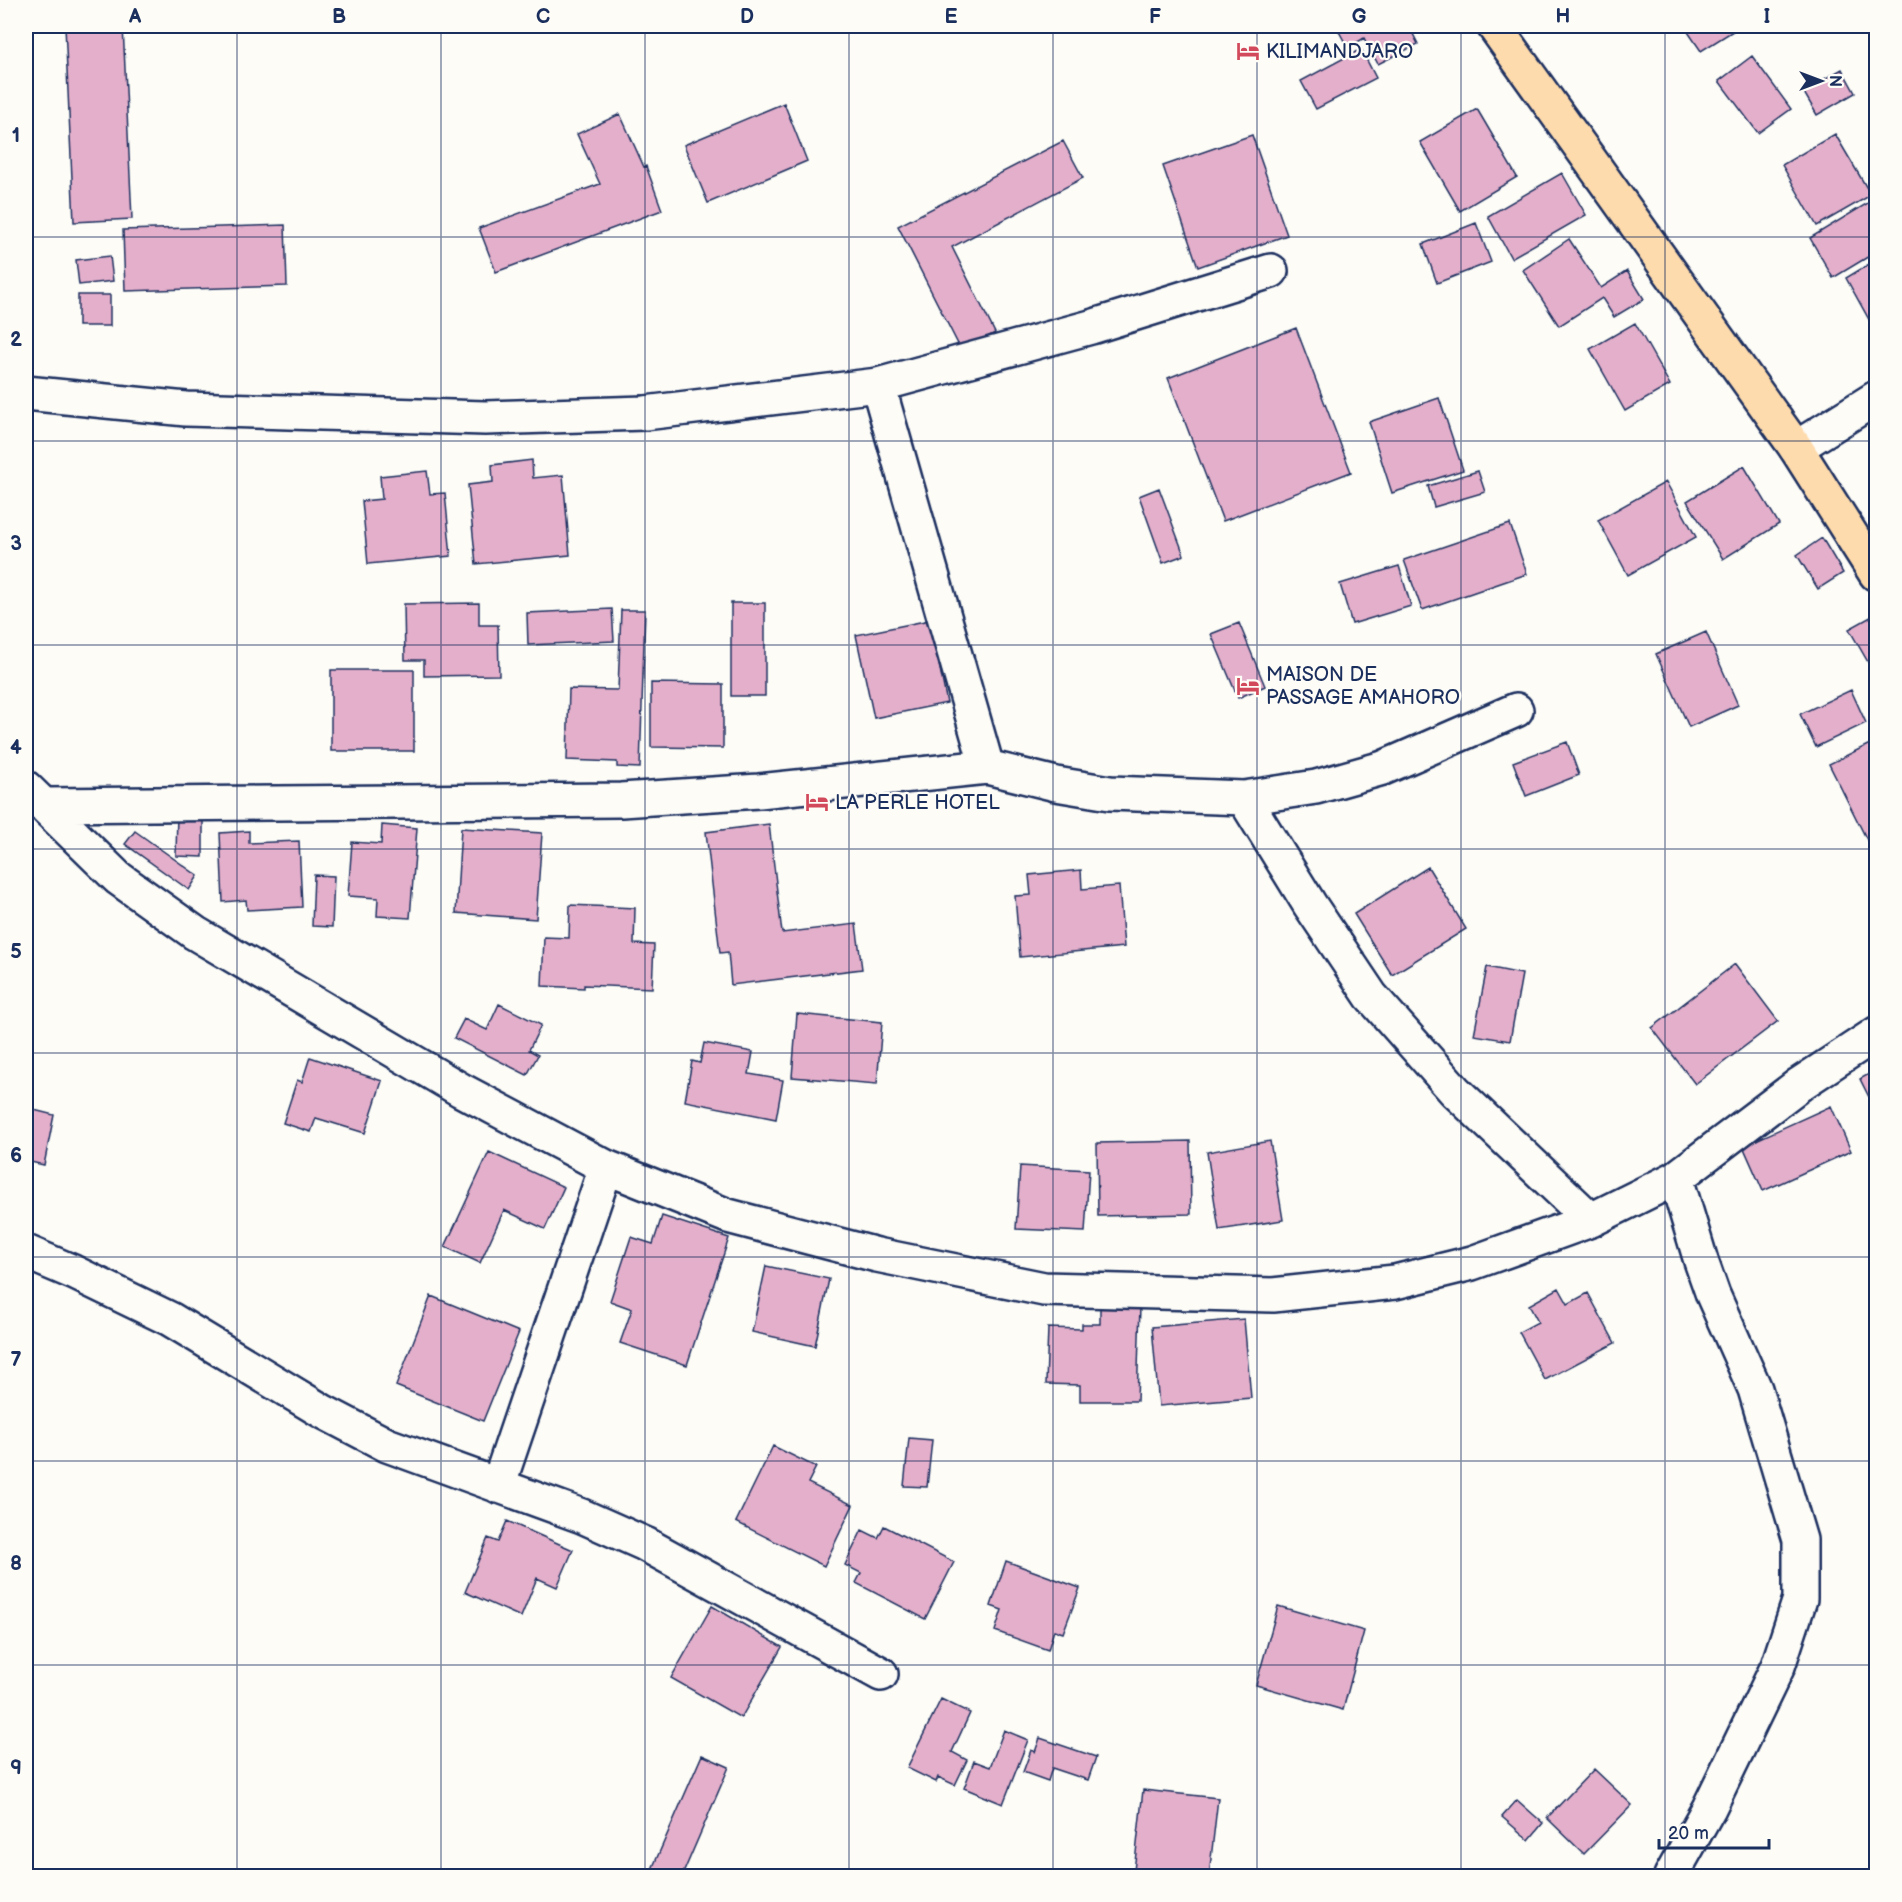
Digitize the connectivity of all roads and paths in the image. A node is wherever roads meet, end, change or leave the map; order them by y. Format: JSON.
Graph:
{"nodes":[{"id":1,"x":1494,"y":26,"type":"edge"},
{"id":2,"x":1271,"y":271,"type":"dead end"},
{"id":3,"x":878,"y":385,"type":"junction"},
{"id":4,"x":26,"y":393,"type":"edge"},
{"id":5,"x":1876,"y":398,"type":"edge"},
{"id":6,"x":1796,"y":448,"type":"junction"},
{"id":7,"x":1876,"y":573,"type":"edge"},
{"id":8,"x":1516,"y":711,"type":"dead end"},
{"id":9,"x":987,"y":767,"type":"junction"},
{"id":10,"x":35,"y":796,"type":"edge"},
{"id":11,"x":1244,"y":798,"type":"junction"},
{"id":12,"x":1876,"y":1034,"type":"edge"},
{"id":13,"x":606,"y":1167,"type":"junction"},
{"id":14,"x":1676,"y":1178,"type":"junction"},
{"id":15,"x":1592,"y":1220,"type":"junction"},
{"id":16,"x":26,"y":1252,"type":"edge"},
{"id":17,"x":498,"y":1486,"type":"junction"},
{"id":18,"x":881,"y":1674,"type":"dead end"},
{"id":19,"x":1671,"y":1876,"type":"edge"}],
"edges":[{"from":1,"to":6,"type":"main road"},
{"from":2,"to":3,"type":"street"},
{"from":3,"to":4,"type":"street"},
{"from":3,"to":9,"type":"street"},
{"from":5,"to":6,"type":"street"},
{"from":6,"to":7,"type":"main road"},
{"from":8,"to":11,"type":"street"},
{"from":9,"to":10,"type":"street"},
{"from":9,"to":11,"type":"street"},
{"from":10,"to":13,"type":"street"},
{"from":11,"to":15,"type":"street"},
{"from":12,"to":14,"type":"street"},
{"from":13,"to":15,"type":"street"},
{"from":13,"to":17,"type":"street"},
{"from":14,"to":15,"type":"street"},
{"from":14,"to":19,"type":"street"},
{"from":16,"to":17,"type":"street"},
{"from":17,"to":18,"type":"street"}]}
